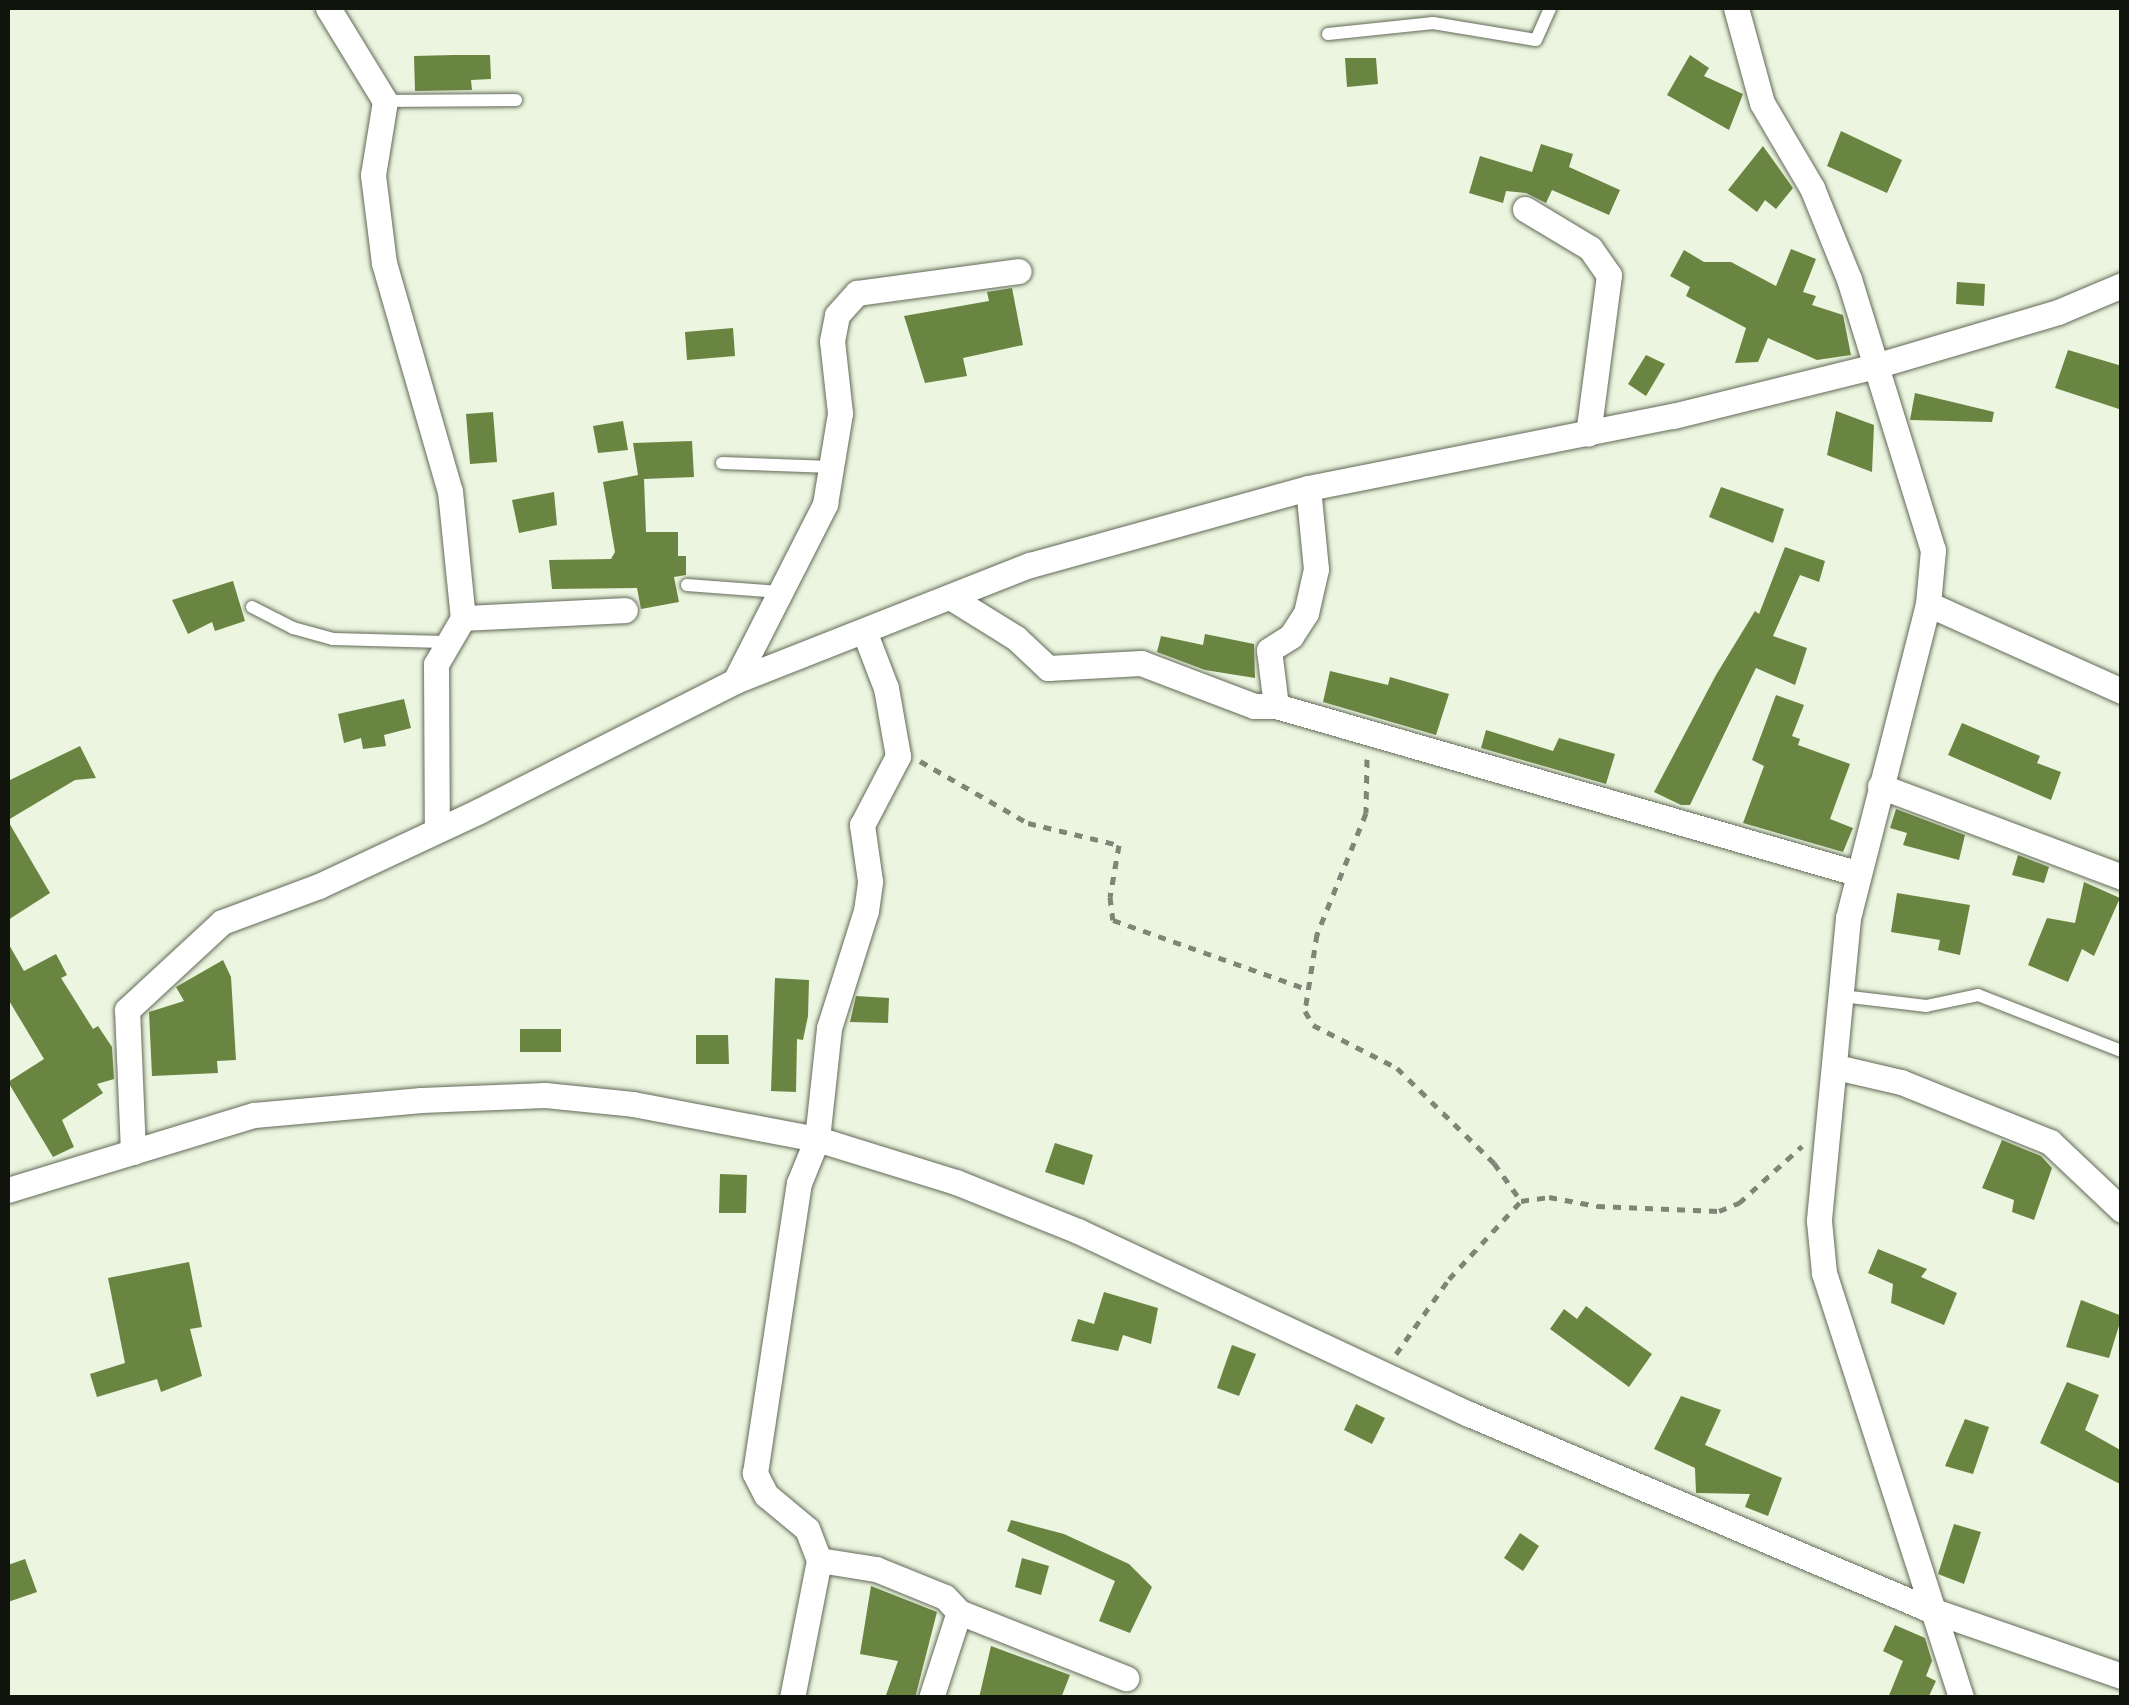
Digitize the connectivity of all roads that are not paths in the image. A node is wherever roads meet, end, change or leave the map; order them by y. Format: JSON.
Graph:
{"nodes":[{"id":1,"x":328,"y":8,"type":"edge"},
{"id":2,"x":1550,"y":8,"type":"edge"},
{"id":3,"x":1736,"y":8,"type":"edge"},
{"id":4,"x":1328,"y":34,"type":"dead end"},
{"id":5,"x":385,"y":100,"type":"junction"},
{"id":6,"x":516,"y":100,"type":"dead end"},
{"id":7,"x":1525,"y":209,"type":"dead end"},
{"id":8,"x":1019,"y":271,"type":"dead end"},
{"id":9,"x":2122,"y":286,"type":"edge"},
{"id":10,"x":1875,"y":366,"type":"junction"},
{"id":11,"x":1588,"y":434,"type":"junction"},
{"id":12,"x":722,"y":463,"type":"dead end"},
{"id":13,"x":834,"y":468,"type":"junction"},
{"id":14,"x":1308,"y":488,"type":"junction"},
{"id":15,"x":687,"y":585,"type":"dead end"},
{"id":16,"x":780,"y":592,"type":"junction"},
{"id":17,"x":950,"y":597,"type":"junction"},
{"id":18,"x":1928,"y":604,"type":"junction"},
{"id":19,"x":252,"y":606,"type":"dead end"},
{"id":20,"x":625,"y":610,"type":"dead end"},
{"id":21,"x":464,"y":618,"type":"junction"},
{"id":22,"x":864,"y":631,"type":"junction"},
{"id":23,"x":444,"y":642,"type":"junction"},
{"id":24,"x":735,"y":681,"type":"junction"},
{"id":25,"x":2122,"y":692,"type":"edge"},
{"id":26,"x":1276,"y":706,"type":"junction"},
{"id":27,"x":1880,"y":786,"type":"junction"},
{"id":28,"x":438,"y":830,"type":"junction"},
{"id":29,"x":1856,"y":874,"type":"junction"},
{"id":30,"x":2122,"y":877,"type":"edge"},
{"id":31,"x":1842,"y":996,"type":"junction"},
{"id":32,"x":2122,"y":1051,"type":"edge"},
{"id":33,"x":1836,"y":1068,"type":"junction"},
{"id":34,"x":817,"y":1138,"type":"junction"},
{"id":35,"x":134,"y":1152,"type":"junction"},
{"id":36,"x":8,"y":1190,"type":"edge"},
{"id":37,"x":2122,"y":1210,"type":"edge"},
{"id":38,"x":818,"y":1560,"type":"junction"},
{"id":39,"x":1928,"y":1609,"type":"junction"},
{"id":40,"x":960,"y":1612,"type":"junction"},
{"id":41,"x":2122,"y":1676,"type":"edge"},
{"id":42,"x":1126,"y":1678,"type":"dead end"},
{"id":43,"x":792,"y":1698,"type":"edge"},
{"id":44,"x":930,"y":1698,"type":"edge"},
{"id":45,"x":1961,"y":1698,"type":"edge"}],
"edges":[{"from":1,"to":5,"type":"street"},
{"from":2,"to":4,"type":"lane"},
{"from":3,"to":10,"type":"street"},
{"from":5,"to":6,"type":"lane"},
{"from":5,"to":21,"type":"street"},
{"from":7,"to":11,"type":"street"},
{"from":8,"to":13,"type":"street"},
{"from":9,"to":10,"type":"street"},
{"from":10,"to":11,"type":"street"},
{"from":10,"to":18,"type":"street"},
{"from":11,"to":14,"type":"street"},
{"from":12,"to":13,"type":"lane"},
{"from":13,"to":16,"type":"street"},
{"from":14,"to":17,"type":"street"},
{"from":14,"to":26,"type":"street"},
{"from":15,"to":16,"type":"lane"},
{"from":16,"to":24,"type":"street"},
{"from":17,"to":22,"type":"street"},
{"from":17,"to":26,"type":"street"},
{"from":18,"to":25,"type":"street"},
{"from":18,"to":27,"type":"street"},
{"from":19,"to":23,"type":"lane"},
{"from":20,"to":21,"type":"street"},
{"from":21,"to":23,"type":"street"},
{"from":22,"to":24,"type":"street"},
{"from":22,"to":34,"type":"street"},
{"from":23,"to":28,"type":"street"},
{"from":24,"to":28,"type":"street"},
{"from":26,"to":29,"type":"street"},
{"from":27,"to":29,"type":"street"},
{"from":27,"to":30,"type":"street"},
{"from":28,"to":35,"type":"street"},
{"from":29,"to":31,"type":"street"},
{"from":31,"to":32,"type":"lane"},
{"from":31,"to":33,"type":"street"},
{"from":33,"to":37,"type":"street"},
{"from":33,"to":39,"type":"street"},
{"from":34,"to":35,"type":"street"},
{"from":34,"to":38,"type":"street"},
{"from":34,"to":39,"type":"street"},
{"from":35,"to":36,"type":"street"},
{"from":38,"to":40,"type":"street"},
{"from":38,"to":43,"type":"street"},
{"from":39,"to":41,"type":"street"},
{"from":39,"to":45,"type":"street"},
{"from":40,"to":42,"type":"street"},
{"from":40,"to":44,"type":"street"}]}
